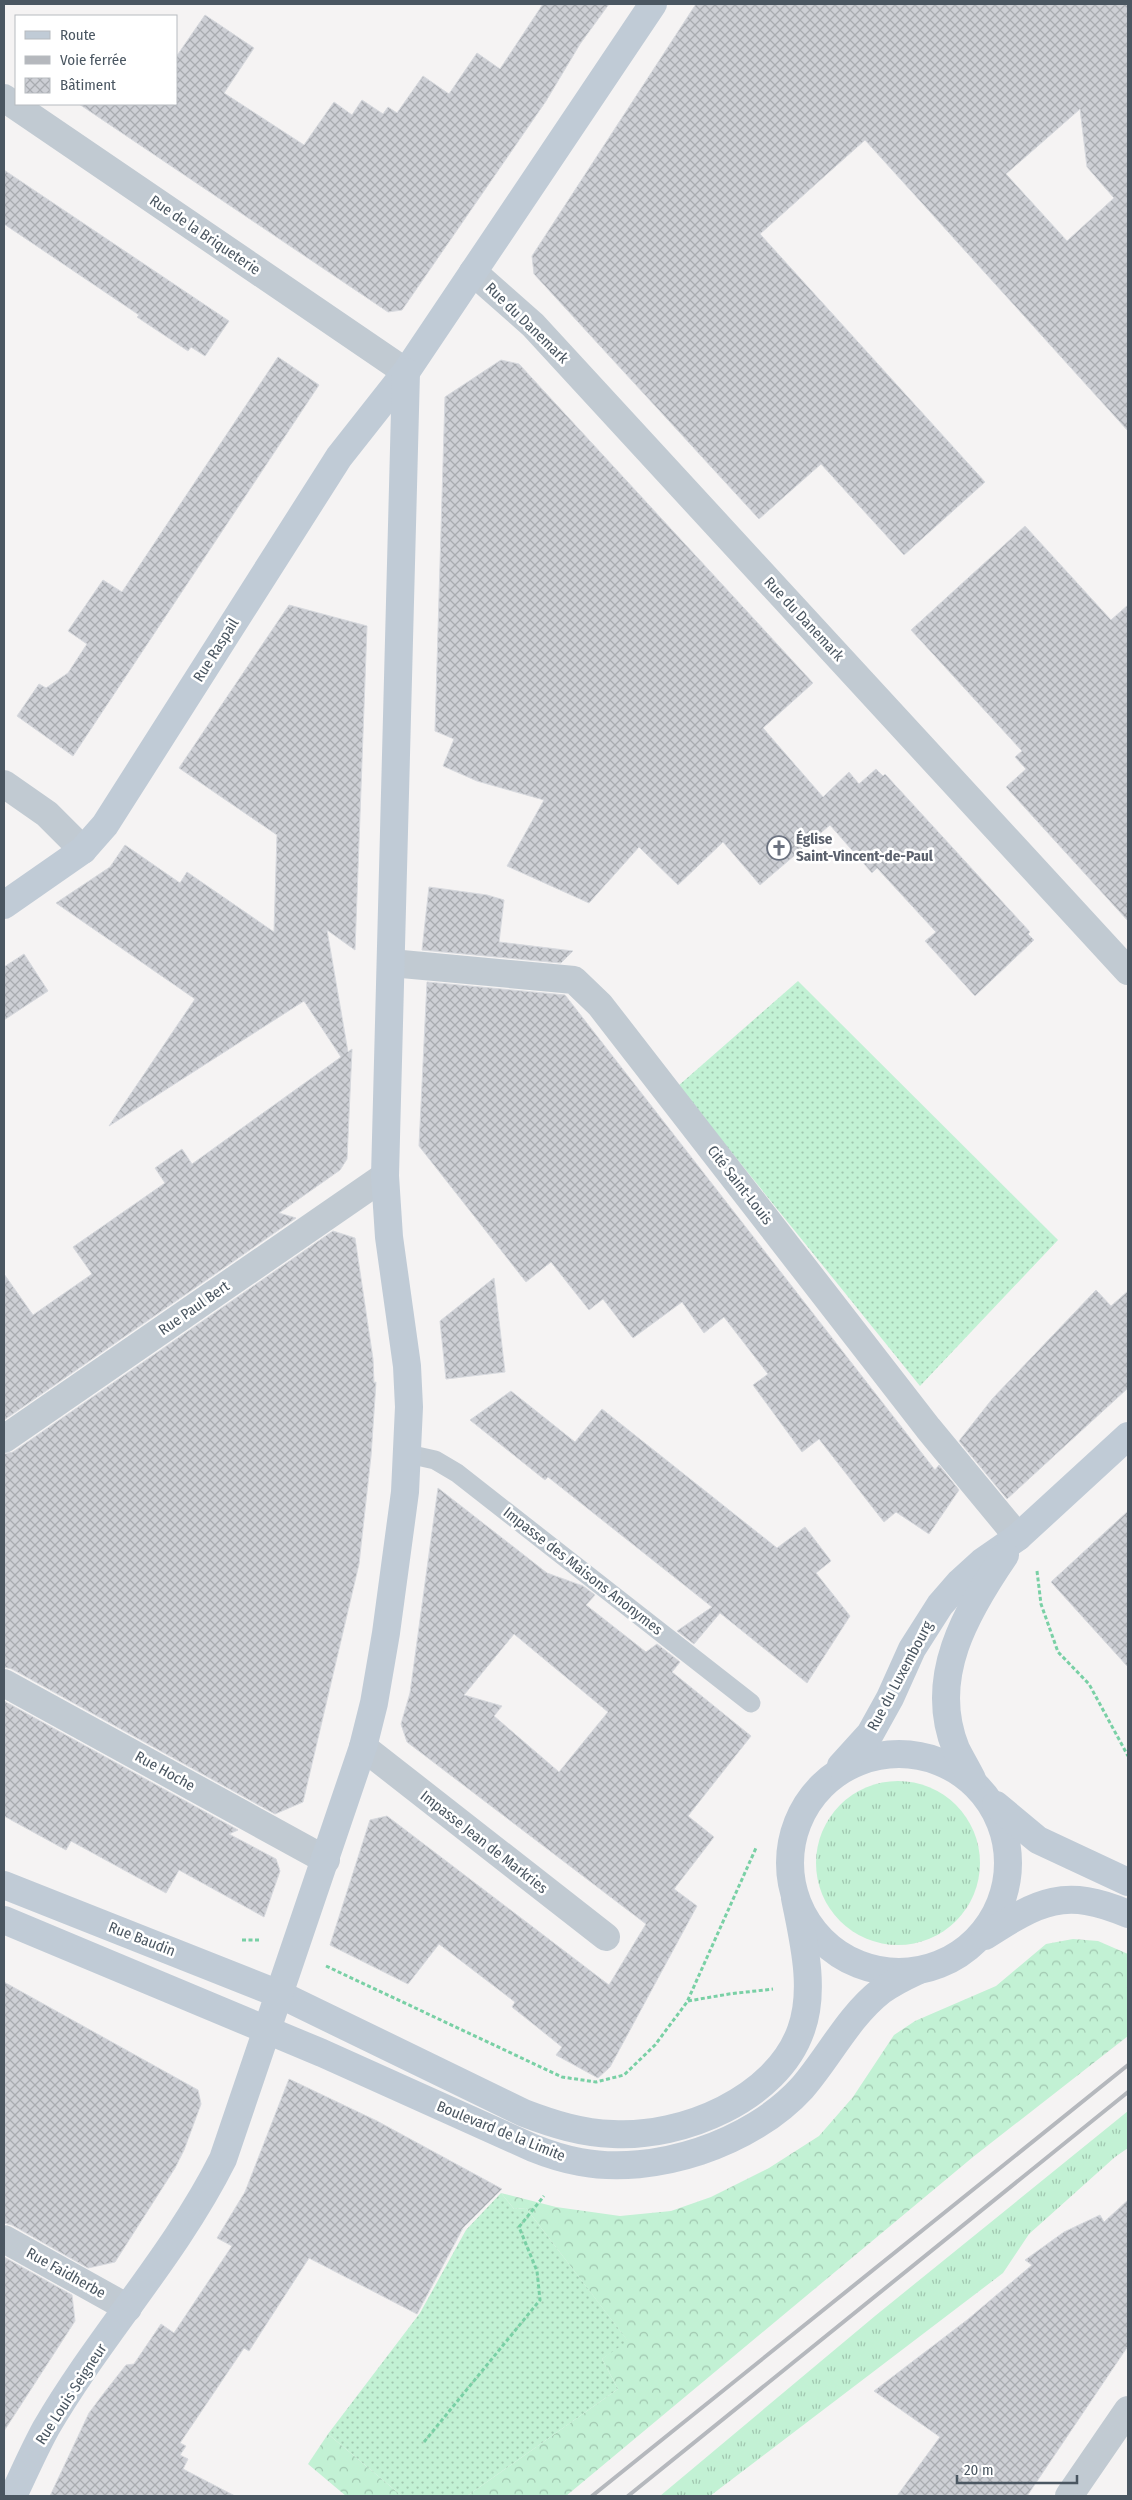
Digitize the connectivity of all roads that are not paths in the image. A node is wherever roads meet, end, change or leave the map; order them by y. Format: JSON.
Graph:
{"nodes":[{"id":1,"x":653,"y":4,"type":"edge"},
{"id":2,"x":4,"y":98,"type":"edge"},
{"id":3,"x":473,"y":272,"type":"junction"},
{"id":4,"x":406,"y":372,"type":"junction"},
{"id":5,"x":4,"y":784,"type":"edge"},
{"id":6,"x":83,"y":850,"type":"junction"},
{"id":7,"x":4,"y":905,"type":"edge"},
{"id":8,"x":391,"y":963,"type":"junction"},
{"id":9,"x":1128,"y":971,"type":"edge"},
{"id":10,"x":385,"y":1176,"type":"junction"},
{"id":11,"x":1128,"y":1436,"type":"edge"},
{"id":12,"x":4,"y":1439,"type":"edge"},
{"id":13,"x":408,"y":1454,"type":"junction"},
{"id":14,"x":1018,"y":1537,"type":"junction"},
{"id":15,"x":4,"y":1683,"type":"edge"},
{"id":16,"x":751,"y":1703,"type":"dead end"},
{"id":17,"x":363,"y":1747,"type":"junction"},
{"id":18,"x":830,"y":1778,"type":"junction"},
{"id":19,"x":981,"y":1790,"type":"junction"},
{"id":20,"x":326,"y":1860,"type":"junction"},
{"id":21,"x":1128,"y":1882,"type":"edge"},
{"id":22,"x":4,"y":1885,"type":"edge"},
{"id":23,"x":796,"y":1898,"type":"junction"},
{"id":24,"x":1128,"y":1914,"type":"edge"},
{"id":25,"x":4,"y":1920,"type":"edge"},
{"id":26,"x":606,"y":1937,"type":"dead end"},
{"id":27,"x":975,"y":1942,"type":"junction"},
{"id":28,"x":917,"y":1971,"type":"junction"},
{"id":29,"x":280,"y":1994,"type":"junction"},
{"id":30,"x":267,"y":2032,"type":"junction"},
{"id":31,"x":4,"y":2238,"type":"edge"},
{"id":32,"x":123,"y":2315,"type":"junction"},
{"id":33,"x":1128,"y":2410,"type":"edge"},
{"id":34,"x":13,"y":2496,"type":"edge"},
{"id":35,"x":1069,"y":2496,"type":"edge"}],
"edges":[{"from":1,"to":3,"type":"main road","name":"Rue Raspail"},
{"from":2,"to":4,"type":"street","name":"Rue de la Briqueterie"},
{"from":3,"to":4,"type":"main road","name":"Rue Raspail"},
{"from":3,"to":9,"type":"street","name":"Rue du Danemark"},
{"from":4,"to":6,"type":"main road","name":"Rue Raspail"},
{"from":4,"to":8,"type":"main road","name":"Rue Louis Seigneur"},
{"from":5,"to":6,"type":"street"},
{"from":6,"to":7,"type":"main road","name":"Rue Raspail"},
{"from":8,"to":10,"type":"main road","name":"Rue Louis Seigneur"},
{"from":8,"to":14,"type":"street","name":"Cité Saint-Louis"},
{"from":10,"to":12,"type":"street","name":"Rue Paul Bert"},
{"from":10,"to":13,"type":"main road","name":"Rue Louis Seigneur"},
{"from":11,"to":14,"type":"main road","name":"Rue du Luxembourg"},
{"from":13,"to":16,"type":"lane","name":"Impasse des Maisons Anonymes"},
{"from":13,"to":17,"type":"main road","name":"Rue Louis Seigneur"},
{"from":14,"to":18,"type":"main road","name":"Rue du Luxembourg"},
{"from":14,"to":19,"type":"main road","name":"Rue du Luxembourg"},
{"from":15,"to":20,"type":"street","name":"Rue Hoche"},
{"from":17,"to":20,"type":"main road","name":"Rue Louis Seigneur"},
{"from":17,"to":26,"type":"street","name":"Impasse Jean de Markries"},
{"from":18,"to":19,"type":"main road"},
{"from":18,"to":23,"type":"main road"},
{"from":19,"to":21,"type":"main road"},
{"from":19,"to":27,"type":"main road","name":"Rue du Luxembourg"},
{"from":20,"to":29,"type":"main road","name":"Rue Louis Seigneur"},
{"from":22,"to":29,"type":"main road","name":"Rue Baudin"},
{"from":23,"to":28,"type":"main road"},
{"from":23,"to":29,"type":"main road","name":"Boulevard de la Limite"},
{"from":24,"to":27,"type":"main road"},
{"from":25,"to":30,"type":"main road"},
{"from":27,"to":28,"type":"main road"},
{"from":28,"to":30,"type":"main road","name":"Boulevard de la Limite"},
{"from":29,"to":30,"type":"main road","name":"Rue Louis Seigneur"},
{"from":30,"to":32,"type":"main road","name":"Rue Louis Seigneur"},
{"from":31,"to":32,"type":"street","name":"Rue Faidherbe"},
{"from":32,"to":34,"type":"main road","name":"Rue Louis Seigneur"},
{"from":33,"to":35,"type":"street"}]}
